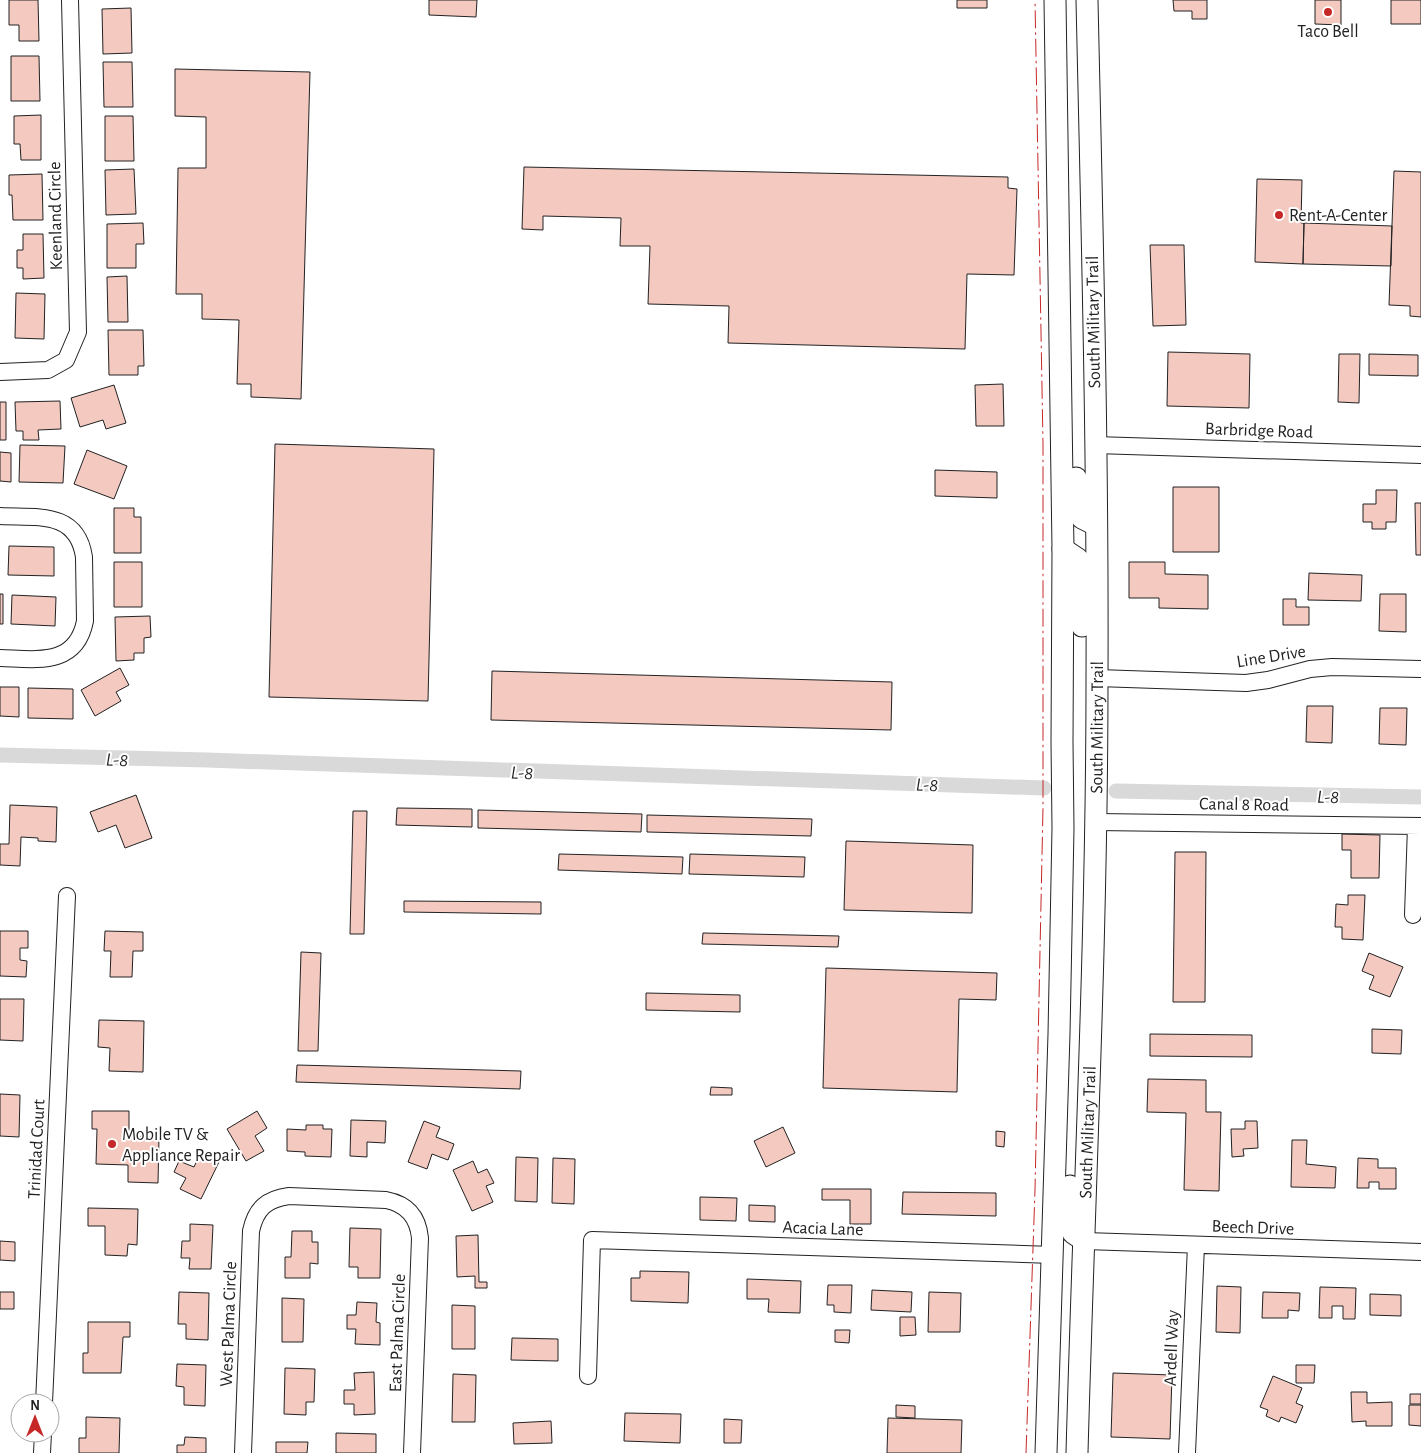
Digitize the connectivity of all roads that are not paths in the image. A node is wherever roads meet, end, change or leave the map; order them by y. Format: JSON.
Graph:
{"nodes":[{"id":1,"x":70,"y":0,"type":"edge"},
{"id":2,"x":1054,"y":0,"type":"edge"},
{"id":3,"x":1087,"y":0,"type":"edge"},
{"id":4,"x":1060,"y":310,"type":"junction"},
{"id":5,"x":0,"y":372,"type":"edge"},
{"id":6,"x":1095,"y":445,"type":"junction"},
{"id":7,"x":1421,"y":455,"type":"edge"},
{"id":8,"x":0,"y":516,"type":"edge"},
{"id":9,"x":1096,"y":525,"type":"junction"},
{"id":10,"x":1064,"y":549,"type":"junction"},
{"id":11,"x":0,"y":658,"type":"edge"},
{"id":12,"x":1421,"y":670,"type":"edge"},
{"id":13,"x":1097,"y":678,"type":"junction"},
{"id":14,"x":1097,"y":738,"type":"junction"},
{"id":15,"x":1096,"y":822,"type":"junction"},
{"id":16,"x":1418,"y":826,"type":"edge"},
{"id":17,"x":67,"y":896,"type":"dead end"},
{"id":18,"x":1413,"y":915,"type":"dead end"},
{"id":19,"x":1060,"y":1034,"type":"junction"},
{"id":20,"x":268,"y":1202,"type":"joint"},
{"id":21,"x":1085,"y":1241,"type":"junction"},
{"id":22,"x":1196,"y":1245,"type":"junction"},
{"id":23,"x":1421,"y":1252,"type":"edge"},
{"id":24,"x":1053,"y":1255,"type":"junction"},
{"id":25,"x":588,"y":1376,"type":"dead end"},
{"id":26,"x":44,"y":1393,"type":"edge"},
{"id":27,"x":1077,"y":1447,"type":"edge"},
{"id":28,"x":243,"y":1453,"type":"edge"},
{"id":29,"x":412,"y":1453,"type":"edge"},
{"id":30,"x":1046,"y":1453,"type":"edge"},
{"id":31,"x":1187,"y":1453,"type":"edge"}],
"edges":[{"from":1,"to":5,"type":"street","name":"Keenland Circle"},
{"from":2,"to":4,"type":"main road","name":"South Military Trail"},
{"from":3,"to":6,"type":"main road","name":"South Military Trail"},
{"from":4,"to":9,"type":"main road"},
{"from":4,"to":10,"type":"main road","name":"South Military Trail"},
{"from":6,"to":7,"type":"street","name":"Barbridge Road"},
{"from":6,"to":9,"type":"main road","name":"South Military Trail"},
{"from":8,"to":11,"type":"street"},
{"from":9,"to":13,"type":"main road","name":"South Military Trail"},
{"from":10,"to":14,"type":"main road"},
{"from":10,"to":19,"type":"main road","name":"South Military Trail"},
{"from":12,"to":13,"type":"street","name":"Line Drive"},
{"from":13,"to":14,"type":"main road","name":"South Military Trail"},
{"from":14,"to":15,"type":"main road","name":"South Military Trail"},
{"from":15,"to":16,"type":"street","name":"Canal 8 Road"},
{"from":15,"to":21,"type":"main road","name":"South Military Trail"},
{"from":16,"to":18,"type":"street"},
{"from":17,"to":26,"type":"street","name":"Trinidad Court"},
{"from":19,"to":21,"type":"main road"},
{"from":19,"to":24,"type":"main road","name":"South Military Trail"},
{"from":20,"to":28,"type":"street","name":"West Palma Circle"},
{"from":20,"to":29,"type":"street","name":"East Palma Circle"},
{"from":21,"to":22,"type":"street","name":"Beech Drive"},
{"from":21,"to":27,"type":"main road","name":"South Military Trail"},
{"from":22,"to":23,"type":"street","name":"Beech Drive"},
{"from":22,"to":31,"type":"street","name":"Ardell Way"},
{"from":24,"to":25,"type":"street","name":"Acacia Lane"},
{"from":24,"to":27,"type":"main road"},
{"from":24,"to":30,"type":"main road","name":"South Military Trail"}]}
